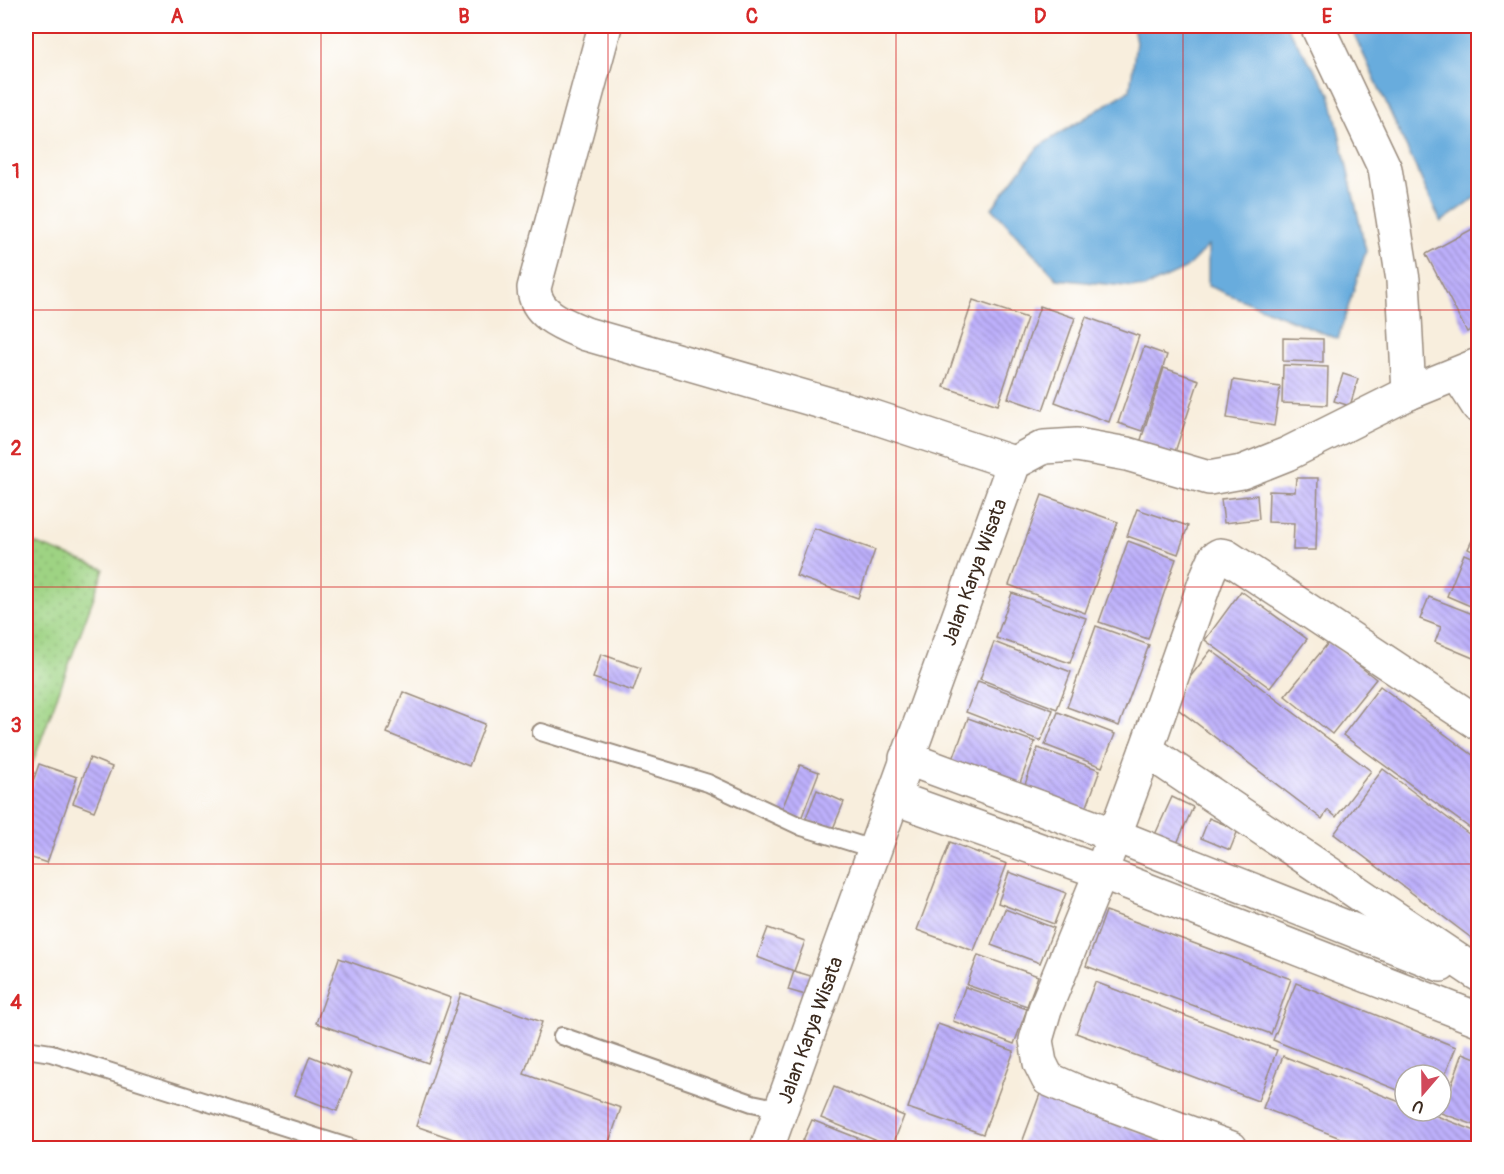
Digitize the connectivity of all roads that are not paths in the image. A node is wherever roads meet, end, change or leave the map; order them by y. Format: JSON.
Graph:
{"nodes":[{"id":1,"x":605,"y":26,"type":"edge"},
{"id":2,"x":1317,"y":26,"type":"edge"},
{"id":3,"x":1468,"y":370,"type":"edge"},
{"id":4,"x":1409,"y":393,"type":"junction"},
{"id":5,"x":1479,"y":406,"type":"edge"},
{"id":6,"x":1014,"y":464,"type":"junction"},
{"id":7,"x":1479,"y":723,"type":"edge"},
{"id":8,"x":541,"y":732,"type":"dead end"},
{"id":9,"x":1146,"y":750,"type":"junction"},
{"id":10,"x":906,"y":758,"type":"junction"},
{"id":11,"x":895,"y":798,"type":"junction"},
{"id":12,"x":1114,"y":835,"type":"junction"},
{"id":13,"x":876,"y":850,"type":"junction"},
{"id":14,"x":1101,"y":872,"type":"junction"},
{"id":15,"x":1479,"y":974,"type":"edge"},
{"id":16,"x":1479,"y":980,"type":"edge"},
{"id":17,"x":1479,"y":1019,"type":"edge"},
{"id":18,"x":562,"y":1036,"type":"dead end"},
{"id":19,"x":26,"y":1049,"type":"edge"},
{"id":20,"x":781,"y":1109,"type":"junction"},
{"id":21,"x":351,"y":1149,"type":"edge"},
{"id":22,"x":767,"y":1149,"type":"edge"},
{"id":23,"x":1231,"y":1149,"type":"edge"}],
"edges":[{"from":1,"to":6,"type":"street"},
{"from":2,"to":4,"type":"street"},
{"from":3,"to":4,"type":"street"},
{"from":3,"to":5,"type":"street"},
{"from":4,"to":6,"type":"street"},
{"from":6,"to":10,"type":"street","name":"Jalan Karya Wisata"},
{"from":7,"to":9,"type":"street"},
{"from":8,"to":13,"type":"lane"},
{"from":9,"to":12,"type":"street"},
{"from":9,"to":15,"type":"street"},
{"from":10,"to":11,"type":"street","name":"Jalan Karya Wisata"},
{"from":10,"to":12,"type":"street"},
{"from":11,"to":13,"type":"street","name":"Jalan Karya Wisata"},
{"from":11,"to":14,"type":"street"},
{"from":12,"to":14,"type":"street"},
{"from":12,"to":16,"type":"street"},
{"from":13,"to":20,"type":"street","name":"Jalan Karya Wisata"},
{"from":14,"to":17,"type":"street"},
{"from":14,"to":23,"type":"street"},
{"from":18,"to":20,"type":"lane"},
{"from":19,"to":21,"type":"lane"},
{"from":20,"to":22,"type":"street","name":"Jalan Karya Wisata"}]}
